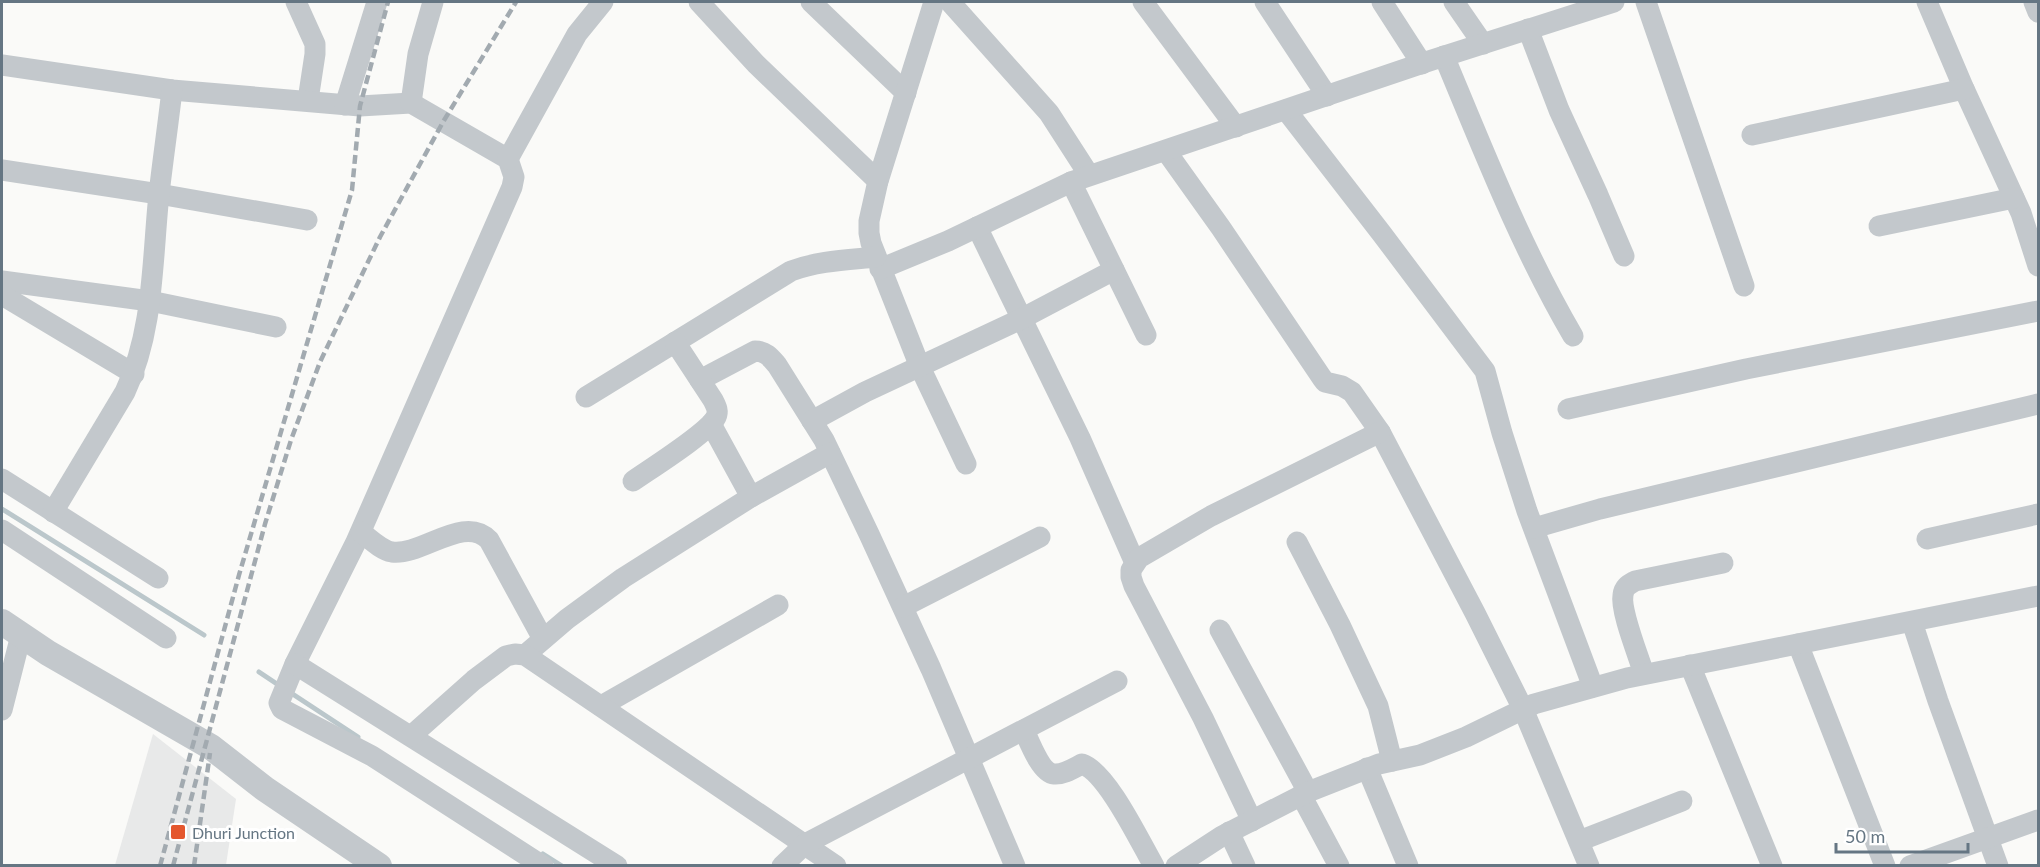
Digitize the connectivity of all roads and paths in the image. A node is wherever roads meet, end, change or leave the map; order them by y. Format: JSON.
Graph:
{"nodes":[{"id":1,"x":296,"y":2,"type":"edge"},
{"id":2,"x":377,"y":2,"type":"edge"},
{"id":3,"x":433,"y":2,"type":"edge"},
{"id":4,"x":603,"y":2,"type":"edge"},
{"id":5,"x":699,"y":2,"type":"edge"},
{"id":6,"x":811,"y":2,"type":"edge"},
{"id":7,"x":934,"y":2,"type":"edge"},
{"id":8,"x":950,"y":2,"type":"edge"},
{"id":9,"x":1143,"y":2,"type":"edge"},
{"id":10,"x":1265,"y":2,"type":"edge"},
{"id":11,"x":1382,"y":2,"type":"edge"},
{"id":12,"x":1454,"y":2,"type":"edge"},
{"id":13,"x":1614,"y":2,"type":"edge"},
{"id":14,"x":1646,"y":2,"type":"edge"},
{"id":15,"x":1927,"y":2,"type":"edge"},
{"id":16,"x":2034,"y":2,"type":"edge"},
{"id":17,"x":1585,"y":6,"type":"edge"},
{"id":18,"x":2038,"y":12,"type":"edge"},
{"id":19,"x":1528,"y":29,"type":"junction"},
{"id":20,"x":1483,"y":44,"type":"junction"},
{"id":21,"x":1444,"y":56,"type":"junction"},
{"id":22,"x":1422,"y":64,"type":"junction"},
{"id":23,"x":2,"y":65,"type":"edge"},
{"id":24,"x":1964,"y":88,"type":"junction"},
{"id":25,"x":172,"y":90,"type":"junction"},
{"id":26,"x":906,"y":93,"type":"junction"},
{"id":27,"x":1327,"y":96,"type":"junction"},
{"id":28,"x":308,"y":100,"type":"junction"},
{"id":29,"x":411,"y":103,"type":"junction"},
{"id":30,"x":345,"y":105,"type":"junction"},
{"id":31,"x":1286,"y":110,"type":"junction"},
{"id":32,"x":1236,"y":127,"type":"junction"},
{"id":33,"x":1752,"y":135,"type":"dead end"},
{"id":34,"x":1166,"y":151,"type":"junction"},
{"id":35,"x":508,"y":159,"type":"junction"},
{"id":36,"x":2,"y":170,"type":"edge"},
{"id":37,"x":1080,"y":179,"type":"junction"},
{"id":38,"x":878,"y":181,"type":"junction"},
{"id":39,"x":159,"y":194,"type":"junction"},
{"id":40,"x":2014,"y":198,"type":"junction"},
{"id":41,"x":308,"y":220,"type":"dead end"},
{"id":42,"x":1879,"y":226,"type":"dead end"},
{"id":43,"x":977,"y":227,"type":"junction"},
{"id":44,"x":1624,"y":256,"type":"dead end"},
{"id":45,"x":878,"y":263,"type":"junction"},
{"id":46,"x":2038,"y":266,"type":"edge"},
{"id":47,"x":1114,"y":270,"type":"junction"},
{"id":48,"x":2,"y":281,"type":"edge"},
{"id":49,"x":1743,"y":286,"type":"dead end"},
{"id":50,"x":2,"y":295,"type":"edge"},
{"id":51,"x":150,"y":301,"type":"junction"},
{"id":52,"x":2038,"y":311,"type":"edge"},
{"id":53,"x":1021,"y":319,"type":"junction"},
{"id":54,"x":276,"y":327,"type":"dead end"},
{"id":55,"x":1146,"y":335,"type":"dead end"},
{"id":56,"x":1573,"y":336,"type":"dead end"},
{"id":57,"x":675,"y":342,"type":"junction"},
{"id":58,"x":920,"y":367,"type":"junction"},
{"id":59,"x":134,"y":374,"type":"junction"},
{"id":60,"x":700,"y":380,"type":"junction"},
{"id":61,"x":585,"y":397,"type":"dead end"},
{"id":62,"x":2038,"y":404,"type":"edge"},
{"id":63,"x":1568,"y":409,"type":"dead end"},
{"id":64,"x":812,"y":422,"type":"junction"},
{"id":65,"x":711,"y":424,"type":"junction"},
{"id":66,"x":1380,"y":432,"type":"junction"},
{"id":67,"x":830,"y":453,"type":"junction"},
{"id":68,"x":966,"y":464,"type":"dead end"},
{"id":69,"x":2,"y":479,"type":"edge"},
{"id":70,"x":633,"y":481,"type":"dead end"},
{"id":71,"x":751,"y":497,"type":"junction"},
{"id":72,"x":53,"y":512,"type":"junction"},
{"id":73,"x":2038,"y":514,"type":"edge"},
{"id":74,"x":1534,"y":528,"type":"junction"},
{"id":75,"x":2,"y":530,"type":"edge"},
{"id":76,"x":361,"y":532,"type":"junction"},
{"id":77,"x":1040,"y":537,"type":"dead end"},
{"id":78,"x":1927,"y":539,"type":"dead end"},
{"id":79,"x":1297,"y":543,"type":"dead end"},
{"id":80,"x":1135,"y":563,"type":"junction"},
{"id":81,"x":1723,"y":563,"type":"dead end"},
{"id":82,"x":158,"y":578,"type":"dead end"},
{"id":83,"x":2038,"y":596,"type":"edge"},
{"id":84,"x":778,"y":605,"type":"dead end"},
{"id":85,"x":903,"y":607,"type":"junction"},
{"id":86,"x":1912,"y":622,"type":"junction"},
{"id":87,"x":11,"y":629,"type":"edge"},
{"id":88,"x":1221,"y":630,"type":"dead end"},
{"id":89,"x":166,"y":638,"type":"dead end"},
{"id":90,"x":543,"y":639,"type":"junction"},
{"id":91,"x":1798,"y":644,"type":"junction"},
{"id":92,"x":525,"y":655,"type":"junction"},
{"id":93,"x":1690,"y":665,"type":"junction"},
{"id":94,"x":292,"y":669,"type":"junction"},
{"id":95,"x":1644,"y":674,"type":"junction"},
{"id":96,"x":1117,"y":681,"type":"dead end"},
{"id":97,"x":1593,"y":687,"type":"junction"},
{"id":98,"x":3,"y":701,"type":"edge"},
{"id":99,"x":601,"y":706,"type":"junction"},
{"id":100,"x":1523,"y":709,"type":"junction"},
{"id":101,"x":1024,"y":730,"type":"junction"},
{"id":102,"x":411,"y":736,"type":"junction"},
{"id":103,"x":969,"y":759,"type":"junction"},
{"id":104,"x":1392,"y":761,"type":"junction"},
{"id":105,"x":1367,"y":768,"type":"junction"},
{"id":106,"x":1304,"y":794,"type":"junction"},
{"id":107,"x":1682,"y":801,"type":"dead end"},
{"id":108,"x":2038,"y":820,"type":"edge"},
{"id":109,"x":1252,"y":821,"type":"junction"},
{"id":110,"x":1229,"y":832,"type":"junction"},
{"id":111,"x":1987,"y":838,"type":"junction"},
{"id":112,"x":1579,"y":841,"type":"junction"},
{"id":113,"x":805,"y":844,"type":"junction"},
{"id":114,"x":379,"y":866,"type":"edge"},
{"id":115,"x":543,"y":866,"type":"edge"},
{"id":116,"x":616,"y":866,"type":"edge"},
{"id":117,"x":782,"y":866,"type":"edge"},
{"id":118,"x":836,"y":866,"type":"edge"},
{"id":119,"x":1015,"y":866,"type":"edge"},
{"id":120,"x":1154,"y":866,"type":"edge"},
{"id":121,"x":1176,"y":866,"type":"edge"},
{"id":122,"x":1245,"y":866,"type":"edge"},
{"id":123,"x":1339,"y":866,"type":"edge"},
{"id":124,"x":1408,"y":866,"type":"edge"},
{"id":125,"x":1589,"y":866,"type":"edge"},
{"id":126,"x":1772,"y":866,"type":"edge"},
{"id":127,"x":1885,"y":866,"type":"edge"},
{"id":128,"x":1910,"y":866,"type":"edge"},
{"id":129,"x":1998,"y":866,"type":"edge"}],
"edges":[{"from":1,"to":28,"type":"street"},
{"from":2,"to":30,"type":"street"},
{"from":3,"to":29,"type":"street"},
{"from":4,"to":35,"type":"street"},
{"from":5,"to":38,"type":"street"},
{"from":6,"to":26,"type":"street"},
{"from":7,"to":26,"type":"street"},
{"from":8,"to":37,"type":"street"},
{"from":9,"to":32,"type":"street"},
{"from":10,"to":27,"type":"street"},
{"from":11,"to":22,"type":"street"},
{"from":12,"to":20,"type":"street"},
{"from":13,"to":17,"type":"street"},
{"from":14,"to":49,"type":"street"},
{"from":15,"to":24,"type":"street"},
{"from":16,"to":18,"type":"street"},
{"from":17,"to":19,"type":"street"},
{"from":19,"to":20,"type":"street"},
{"from":19,"to":44,"type":"street"},
{"from":20,"to":21,"type":"street"},
{"from":21,"to":22,"type":"street"},
{"from":21,"to":56,"type":"street"},
{"from":22,"to":27,"type":"street"},
{"from":23,"to":25,"type":"street"},
{"from":24,"to":33,"type":"street"},
{"from":24,"to":40,"type":"street"},
{"from":25,"to":28,"type":"street"},
{"from":25,"to":39,"type":"street"},
{"from":26,"to":38,"type":"street"},
{"from":27,"to":31,"type":"street"},
{"from":28,"to":30,"type":"street"},
{"from":29,"to":30,"type":"street"},
{"from":29,"to":35,"type":"street"},
{"from":31,"to":32,"type":"street"},
{"from":31,"to":74,"type":"street"},
{"from":32,"to":34,"type":"street"},
{"from":34,"to":37,"type":"street"},
{"from":34,"to":66,"type":"street"},
{"from":35,"to":76,"type":"street"},
{"from":36,"to":39,"type":"street"},
{"from":37,"to":43,"type":"street"},
{"from":37,"to":47,"type":"street"},
{"from":38,"to":45,"type":"street"},
{"from":39,"to":41,"type":"street"},
{"from":39,"to":51,"type":"street"},
{"from":40,"to":42,"type":"street"},
{"from":40,"to":46,"type":"street"},
{"from":43,"to":45,"type":"street"},
{"from":43,"to":53,"type":"street"},
{"from":45,"to":57,"type":"street"},
{"from":45,"to":58,"type":"street"},
{"from":47,"to":53,"type":"street"},
{"from":47,"to":55,"type":"street"},
{"from":48,"to":51,"type":"street"},
{"from":50,"to":59,"type":"street"},
{"from":51,"to":54,"type":"street"},
{"from":51,"to":59,"type":"street"},
{"from":52,"to":63,"type":"street"},
{"from":53,"to":58,"type":"street"},
{"from":53,"to":80,"type":"street"},
{"from":57,"to":60,"type":"street"},
{"from":57,"to":61,"type":"street"},
{"from":58,"to":64,"type":"street"},
{"from":58,"to":68,"type":"street"},
{"from":59,"to":72,"type":"street"},
{"from":60,"to":64,"type":"street"},
{"from":60,"to":65,"type":"street"},
{"from":62,"to":74,"type":"street"},
{"from":64,"to":67,"type":"street"},
{"from":65,"to":70,"type":"street"},
{"from":65,"to":71,"type":"street"},
{"from":66,"to":80,"type":"street"},
{"from":66,"to":100,"type":"street"},
{"from":67,"to":71,"type":"street"},
{"from":67,"to":85,"type":"street"},
{"from":69,"to":72,"type":"street"},
{"from":71,"to":90,"type":"street"},
{"from":72,"to":82,"type":"street"},
{"from":73,"to":78,"type":"street"},
{"from":74,"to":97,"type":"street"},
{"from":75,"to":89,"type":"street"},
{"from":76,"to":90,"type":"street"},
{"from":76,"to":94,"type":"street"},
{"from":77,"to":85,"type":"street"},
{"from":79,"to":104,"type":"street"},
{"from":80,"to":109,"type":"street"},
{"from":81,"to":95,"type":"street"},
{"from":83,"to":86,"type":"street"},
{"from":84,"to":99,"type":"street"},
{"from":85,"to":103,"type":"street"},
{"from":86,"to":91,"type":"street"},
{"from":86,"to":111,"type":"street"},
{"from":87,"to":98,"type":"street"},
{"from":87,"to":114,"type":"street"},
{"from":88,"to":106,"type":"street"},
{"from":90,"to":92,"type":"street"},
{"from":91,"to":93,"type":"street"},
{"from":91,"to":127,"type":"street"},
{"from":92,"to":99,"type":"street"},
{"from":92,"to":102,"type":"street"},
{"from":93,"to":95,"type":"street"},
{"from":93,"to":126,"type":"street"},
{"from":94,"to":102,"type":"street"},
{"from":94,"to":115,"type":"street"},
{"from":95,"to":97,"type":"street"},
{"from":96,"to":101,"type":"street"},
{"from":97,"to":100,"type":"street"},
{"from":99,"to":113,"type":"street"},
{"from":100,"to":104,"type":"street"},
{"from":100,"to":112,"type":"street"},
{"from":101,"to":103,"type":"street"},
{"from":101,"to":120,"type":"street"},
{"from":102,"to":116,"type":"street"},
{"from":103,"to":113,"type":"street"},
{"from":103,"to":119,"type":"street"},
{"from":104,"to":105,"type":"street"},
{"from":105,"to":106,"type":"street"},
{"from":105,"to":124,"type":"street"},
{"from":106,"to":109,"type":"street"},
{"from":106,"to":123,"type":"street"},
{"from":107,"to":112,"type":"street"},
{"from":108,"to":111,"type":"street"},
{"from":109,"to":110,"type":"street"},
{"from":110,"to":121,"type":"street"},
{"from":110,"to":122,"type":"street"},
{"from":111,"to":128,"type":"street"},
{"from":111,"to":129,"type":"street"},
{"from":112,"to":125,"type":"street"},
{"from":113,"to":117,"type":"street"},
{"from":113,"to":118,"type":"street"}]}
